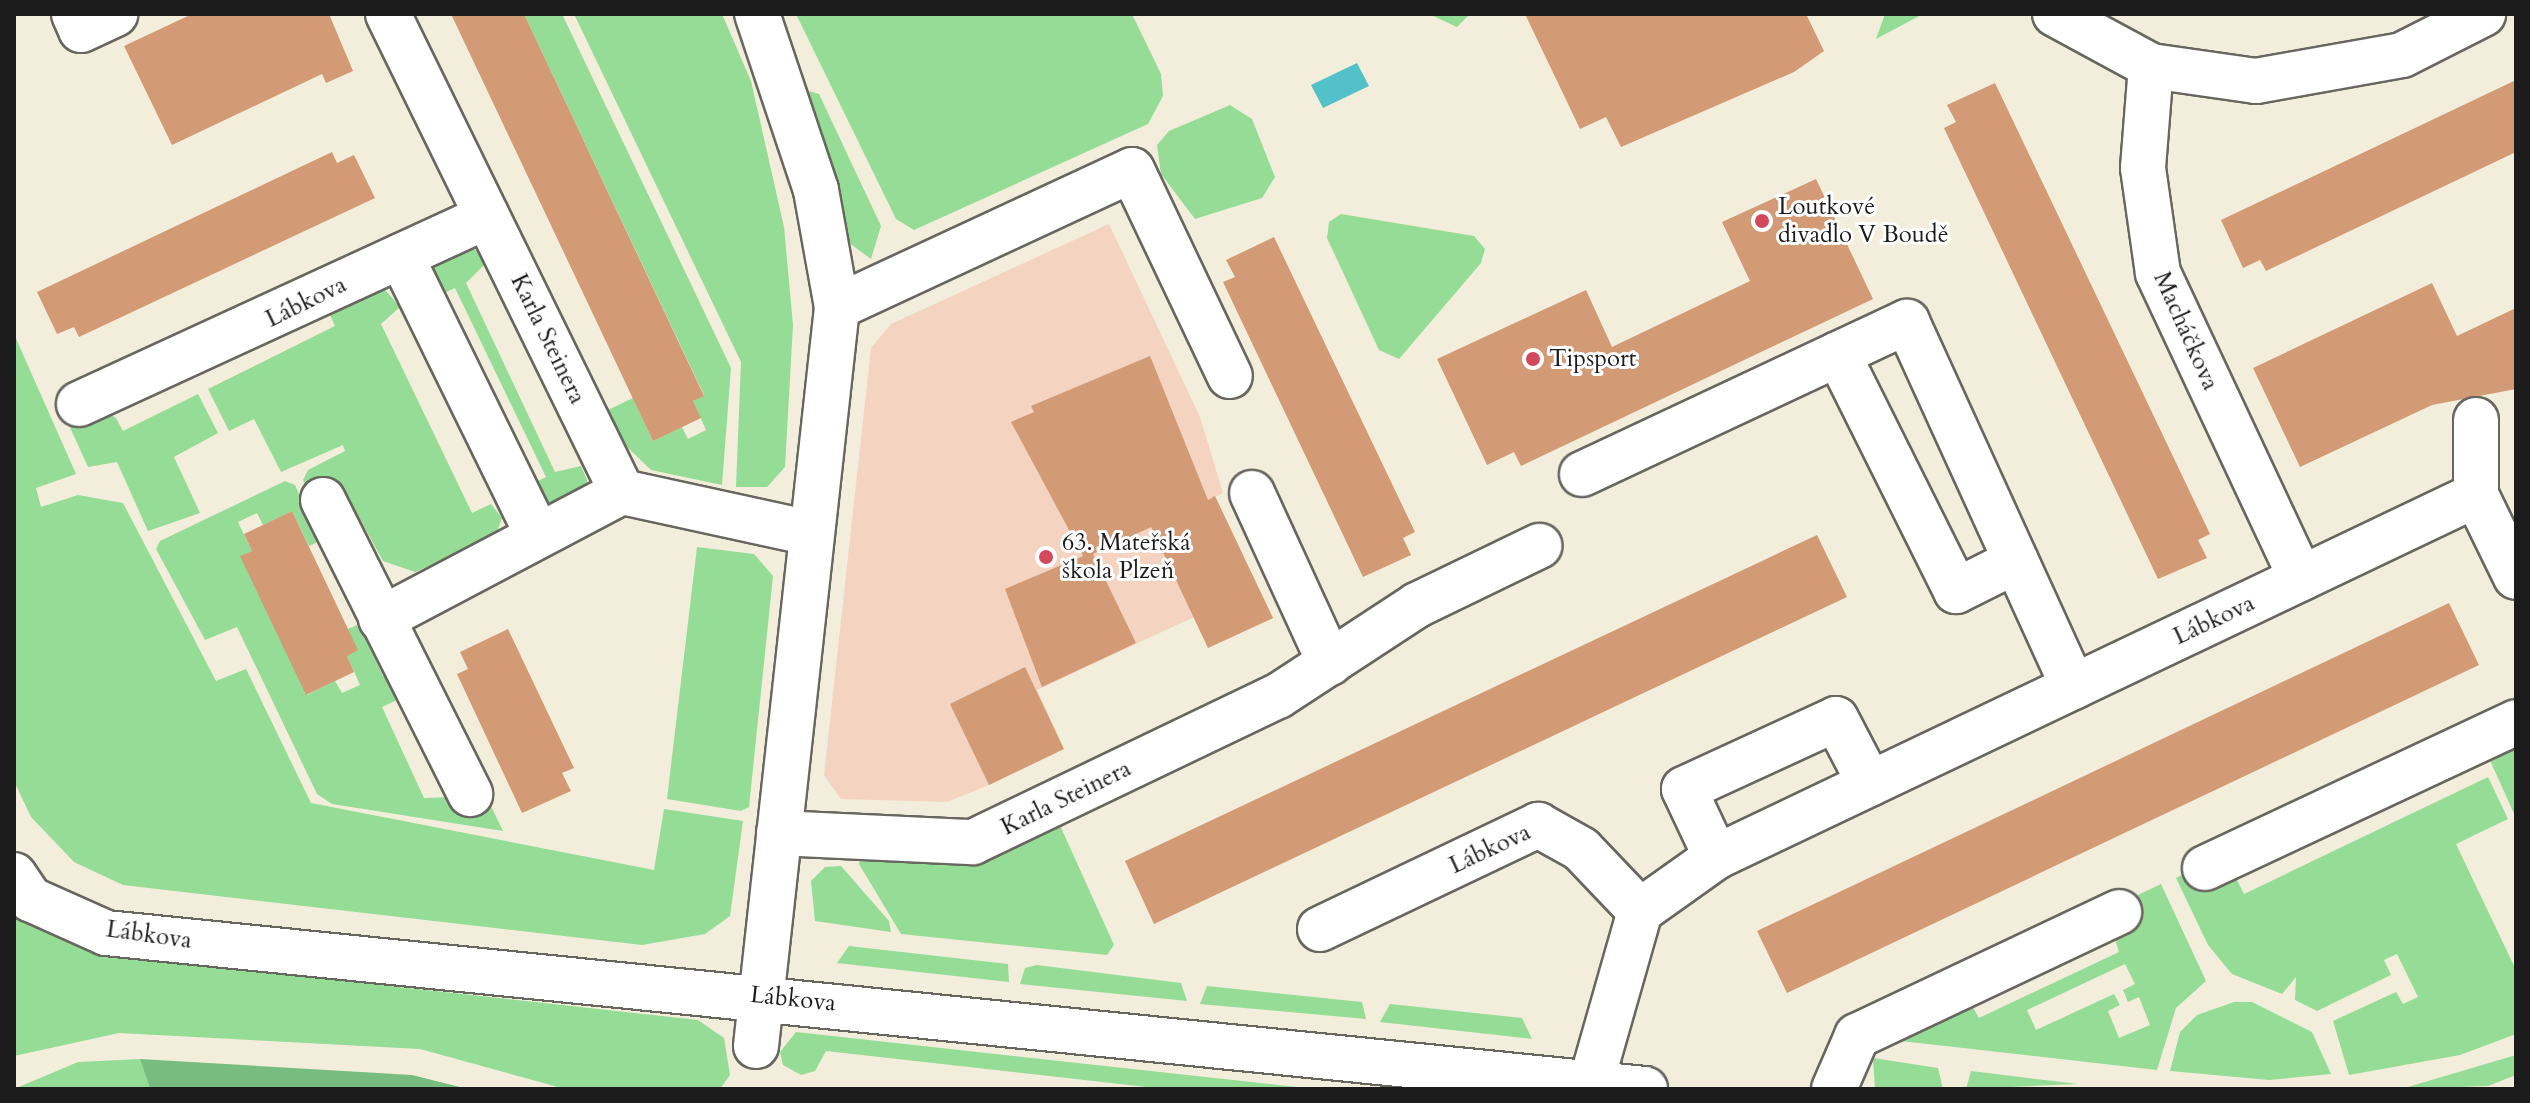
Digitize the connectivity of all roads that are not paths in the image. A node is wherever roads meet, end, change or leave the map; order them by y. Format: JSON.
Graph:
{"nodes":[{"id":1,"x":388,"y":14,"type":"edge"},
{"id":2,"x":757,"y":14,"type":"edge"},
{"id":3,"x":2055,"y":14,"type":"edge"},
{"id":4,"x":2483,"y":14,"type":"edge"},
{"id":5,"x":2151,"y":66,"type":"junction"},
{"id":6,"x":487,"y":216,"type":"junction"},
{"id":7,"x":401,"y":256,"type":"junction"},
{"id":8,"x":837,"y":307,"type":"junction"},
{"id":9,"x":1838,"y":354,"type":"junction"},
{"id":10,"x":1230,"y":376,"type":"dead end"},
{"id":11,"x":79,"y":404,"type":"dead end"},
{"id":12,"x":2476,"y":420,"type":"dead end"},
{"id":13,"x":1582,"y":474,"type":"dead end"},
{"id":14,"x":622,"y":492,"type":"junction"},
{"id":15,"x":1252,"y":493,"type":"dead end"},
{"id":16,"x":2476,"y":495,"type":"junction"},
{"id":17,"x":323,"y":500,"type":"dead end"},
{"id":18,"x":810,"y":533,"type":"junction"},
{"id":19,"x":537,"y":534,"type":"junction"},
{"id":20,"x":1539,"y":546,"type":"dead end"},
{"id":21,"x":2016,"y":561,"type":"junction"},
{"id":22,"x":2516,"y":577,"type":"edge"},
{"id":23,"x":2301,"y":578,"type":"junction"},
{"id":24,"x":381,"y":619,"type":"junction"},
{"id":25,"x":1330,"y":663,"type":"junction"},
{"id":26,"x":2073,"y":687,"type":"junction"},
{"id":27,"x":2516,"y":722,"type":"edge"},
{"id":28,"x":1870,"y":784,"type":"junction"},
{"id":29,"x":470,"y":794,"type":"dead end"},
{"id":30,"x":779,"y":833,"type":"junction"},
{"id":31,"x":1716,"y":857,"type":"junction"},
{"id":32,"x":2205,"y":868,"type":"dead end"},
{"id":33,"x":14,"y":875,"type":"edge"},
{"id":34,"x":1640,"y":911,"type":"junction"},
{"id":35,"x":2119,"y":912,"type":"dead end"},
{"id":36,"x":1320,"y":929,"type":"dead end"},
{"id":37,"x":762,"y":995,"type":"junction"},
{"id":38,"x":756,"y":1046,"type":"dead end"},
{"id":39,"x":1591,"y":1083,"type":"junction"},
{"id":40,"x":1645,"y":1089,"type":"edge"},
{"id":41,"x":1834,"y":1089,"type":"edge"}],
"edges":[{"from":1,"to":6,"type":"street","name":"Karla Steinera"},
{"from":2,"to":8,"type":"street"},
{"from":3,"to":5,"type":"street"},
{"from":4,"to":5,"type":"street"},
{"from":5,"to":23,"type":"street","name":"Macháčkova"},
{"from":6,"to":7,"type":"street","name":"Lábkova"},
{"from":6,"to":14,"type":"street","name":"Karla Steinera"},
{"from":7,"to":11,"type":"street","name":"Lábkova"},
{"from":7,"to":19,"type":"street"},
{"from":8,"to":10,"type":"street"},
{"from":8,"to":18,"type":"street"},
{"from":9,"to":13,"type":"street"},
{"from":9,"to":21,"type":"street"},
{"from":9,"to":21,"type":"street"},
{"from":12,"to":16,"type":"street"},
{"from":14,"to":18,"type":"street"},
{"from":14,"to":19,"type":"street"},
{"from":15,"to":25,"type":"street"},
{"from":16,"to":22,"type":"street"},
{"from":16,"to":23,"type":"street","name":"Lábkova"},
{"from":17,"to":24,"type":"street"},
{"from":18,"to":30,"type":"street"},
{"from":19,"to":24,"type":"street"},
{"from":20,"to":25,"type":"street","name":"Karla Steinera"},
{"from":21,"to":26,"type":"street"},
{"from":23,"to":26,"type":"street","name":"Lábkova"},
{"from":24,"to":29,"type":"street"},
{"from":25,"to":30,"type":"street","name":"Karla Steinera"},
{"from":26,"to":28,"type":"street","name":"Lábkova"},
{"from":27,"to":32,"type":"street"},
{"from":28,"to":31,"type":"street","name":"Lábkova"},
{"from":28,"to":31,"type":"street"},
{"from":30,"to":37,"type":"street"},
{"from":31,"to":34,"type":"street","name":"Lábkova"},
{"from":33,"to":37,"type":"street","name":"Lábkova"},
{"from":34,"to":36,"type":"street","name":"Lábkova"},
{"from":34,"to":39,"type":"street"},
{"from":35,"to":41,"type":"street"},
{"from":37,"to":38,"type":"street"},
{"from":37,"to":39,"type":"street","name":"Lábkova"},
{"from":39,"to":40,"type":"street","name":"Lábkova"}]}
